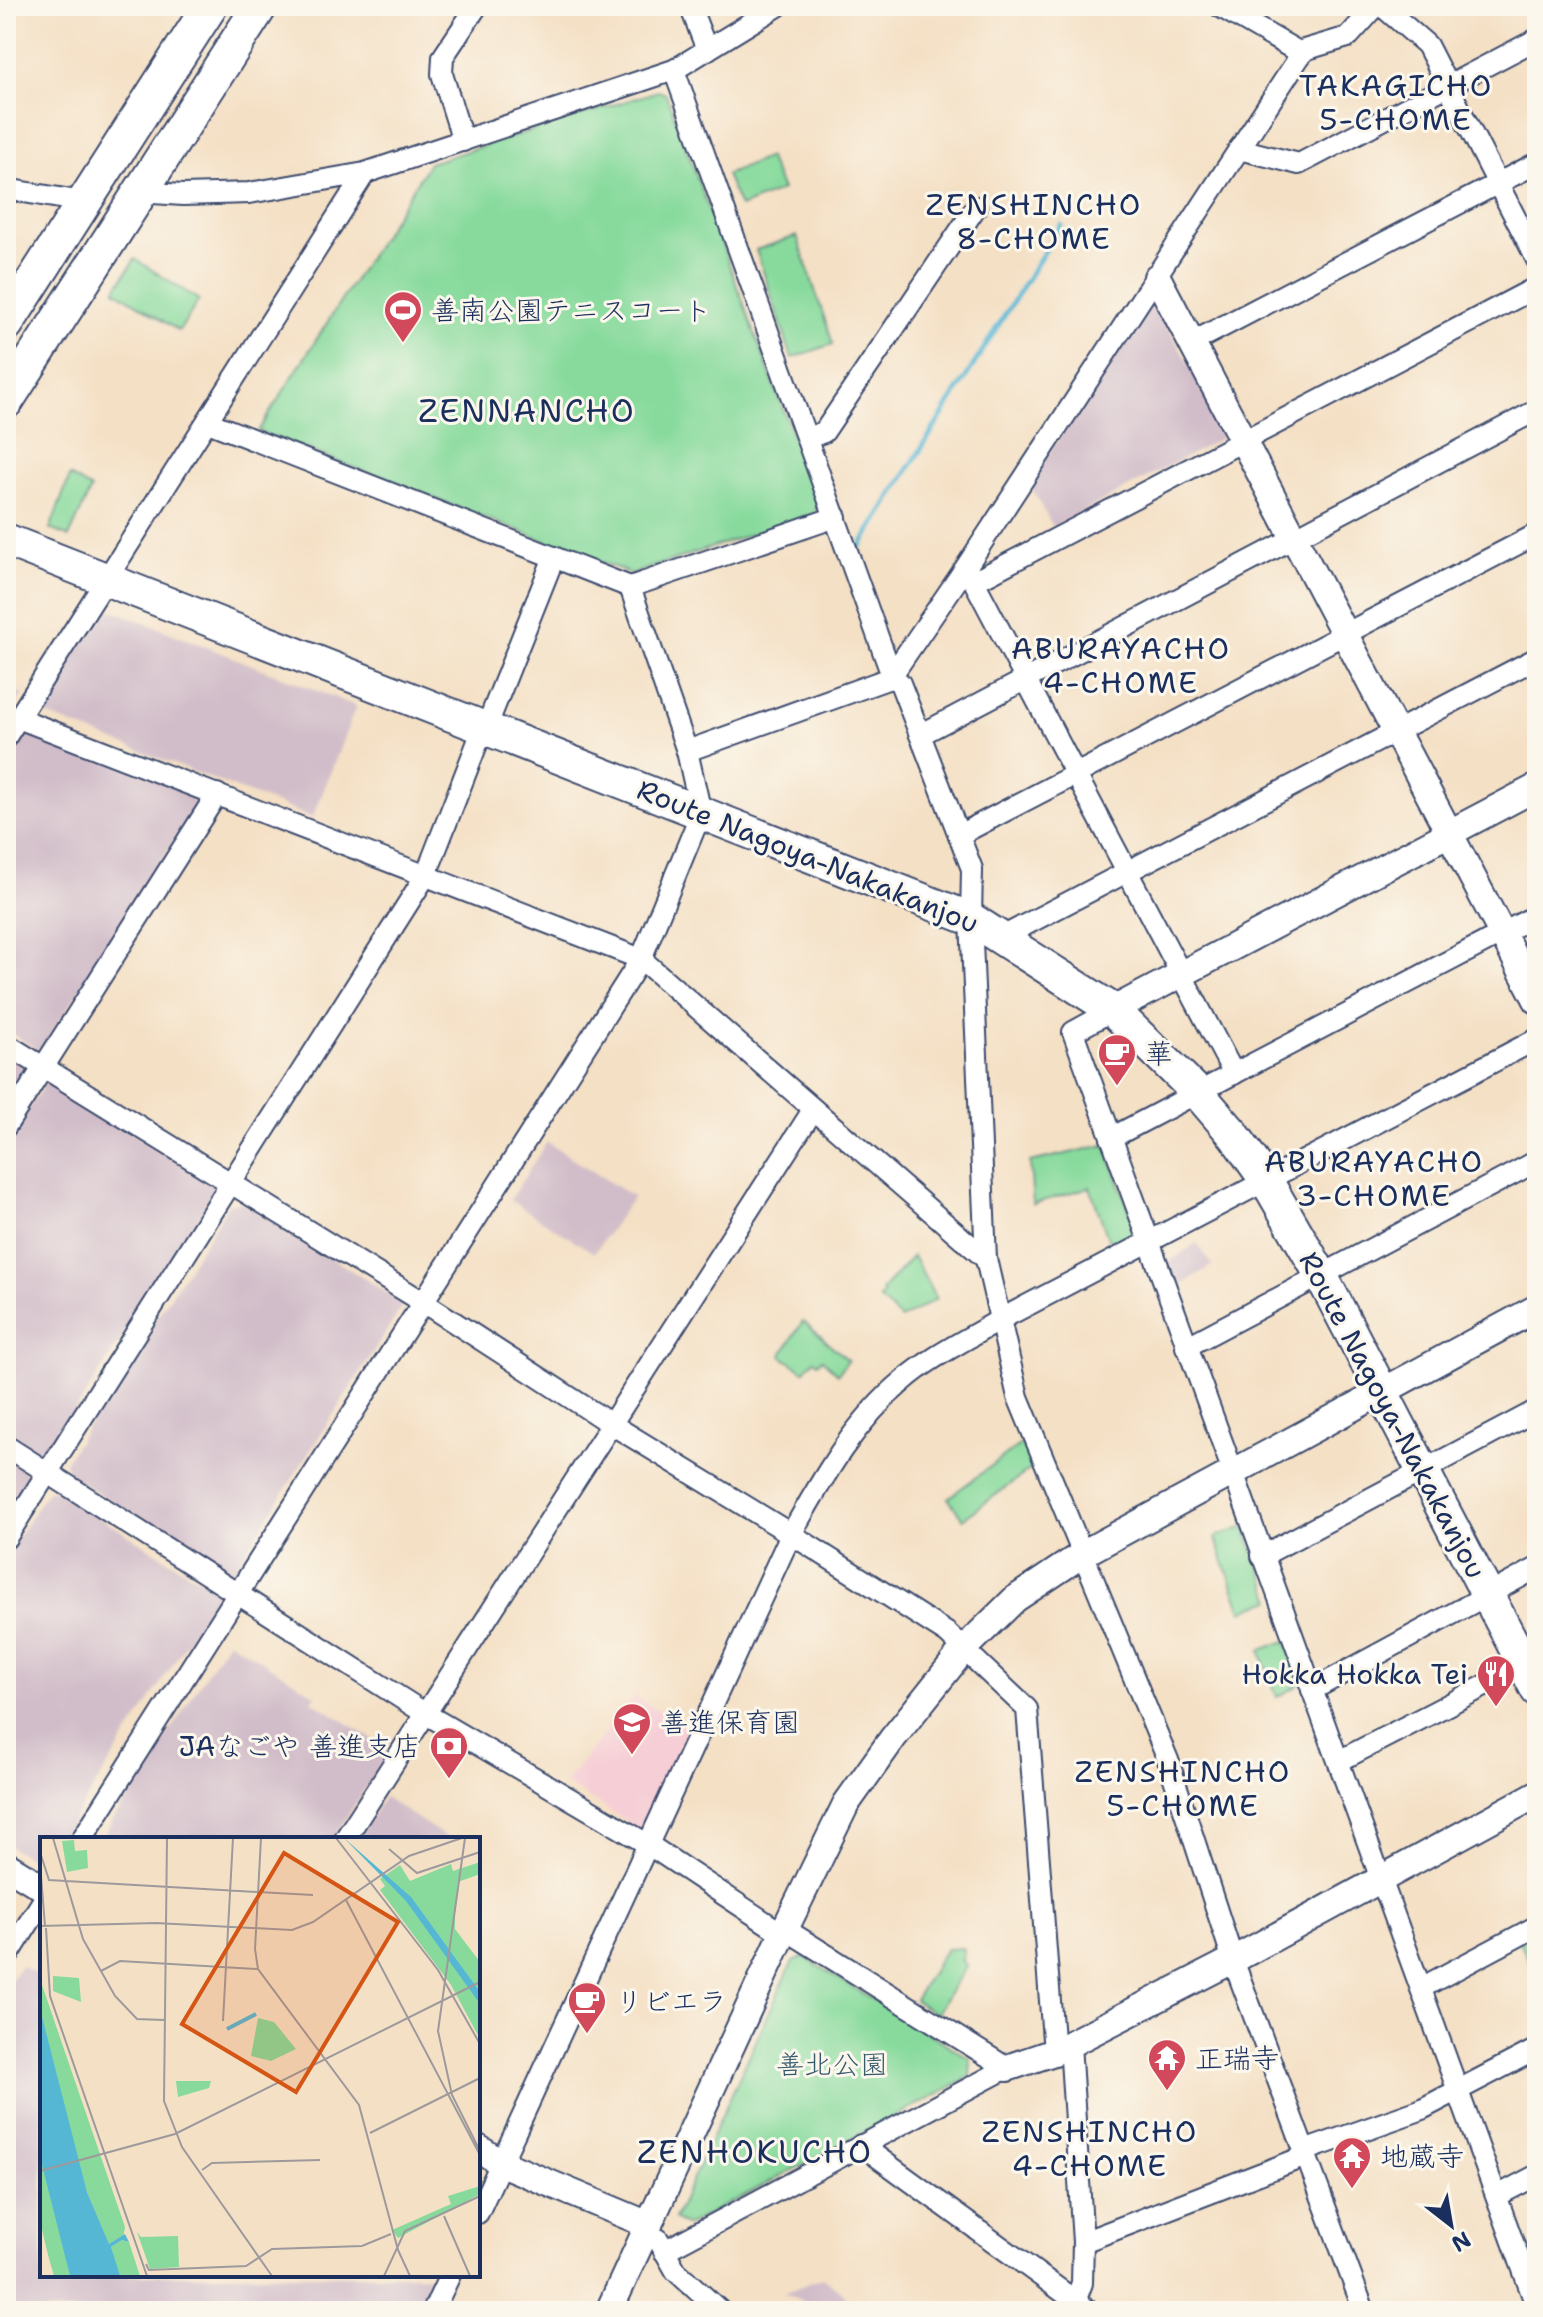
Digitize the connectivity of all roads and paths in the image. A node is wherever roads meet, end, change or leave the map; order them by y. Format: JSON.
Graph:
{"nodes":[{"id":1,"x":210,"y":6,"type":"edge"},
{"id":2,"x":260,"y":6,"type":"edge"},
{"id":3,"x":477,"y":6,"type":"edge"},
{"id":4,"x":690,"y":6,"type":"edge"},
{"id":5,"x":778,"y":6,"type":"edge"},
{"id":6,"x":1219,"y":6,"type":"edge"},
{"id":7,"x":1379,"y":6,"type":"edge"},
{"id":8,"x":1537,"y":39,"type":"edge"},
{"id":9,"x":707,"y":50,"type":"junction"},
{"id":10,"x":1302,"y":54,"type":"junction"},
{"id":11,"x":674,"y":70,"type":"junction"},
{"id":12,"x":1449,"y":86,"type":"junction"},
{"id":13,"x":463,"y":141,"type":"junction"},
{"id":14,"x":1239,"y":149,"type":"junction"},
{"id":15,"x":1537,"y":163,"type":"edge"},
{"id":16,"x":365,"y":173,"type":"junction"},
{"id":17,"x":1498,"y":183,"type":"junction"},
{"id":18,"x":6,"y":189,"type":"edge"},
{"id":19,"x":138,"y":192,"type":"junction"},
{"id":20,"x":83,"y":202,"type":"junction"},
{"id":21,"x":976,"y":207,"type":"dead end"},
{"id":22,"x":1537,"y":260,"type":"edge"},
{"id":23,"x":1157,"y":277,"type":"junction"},
{"id":24,"x":1537,"y":287,"type":"edge"},
{"id":25,"x":6,"y":324,"type":"edge"},
{"id":26,"x":1191,"y":343,"type":"junction"},
{"id":27,"x":6,"y":401,"type":"edge"},
{"id":28,"x":1537,"y":410,"type":"edge"},
{"id":29,"x":208,"y":422,"type":"junction"},
{"id":30,"x":807,"y":438,"type":"junction"},
{"id":31,"x":1243,"y":440,"type":"junction"},
{"id":32,"x":836,"y":517,"type":"junction"},
{"id":33,"x":1537,"y":534,"type":"edge"},
{"id":34,"x":1294,"y":537,"type":"junction"},
{"id":35,"x":6,"y":540,"type":"edge"},
{"id":36,"x":554,"y":557,"type":"junction"},
{"id":37,"x":970,"y":574,"type":"junction"},
{"id":38,"x":106,"y":579,"type":"junction"},
{"id":39,"x":630,"y":587,"type":"junction"},
{"id":40,"x":1345,"y":635,"type":"junction"},
{"id":41,"x":1537,"y":658,"type":"edge"},
{"id":42,"x":892,"y":676,"type":"junction"},
{"id":43,"x":1026,"y":679,"type":"junction"},
{"id":44,"x":18,"y":718,"type":"junction"},
{"id":45,"x":485,"y":727,"type":"junction"},
{"id":46,"x":1396,"y":731,"type":"junction"},
{"id":47,"x":920,"y":735,"type":"junction"},
{"id":48,"x":6,"y":737,"type":"edge"},
{"id":49,"x":687,"y":751,"type":"junction"},
{"id":50,"x":1077,"y":774,"type":"junction"},
{"id":51,"x":1537,"y":787,"type":"edge"},
{"id":52,"x":217,"y":794,"type":"junction"},
{"id":53,"x":701,"y":813,"type":"junction"},
{"id":54,"x":1449,"y":833,"type":"junction"},
{"id":55,"x":959,"y":835,"type":"junction"},
{"id":56,"x":1128,"y":871,"type":"junction"},
{"id":57,"x":426,"y":875,"type":"junction"},
{"id":58,"x":1537,"y":915,"type":"edge"},
{"id":59,"x":971,"y":919,"type":"junction"},
{"id":60,"x":1502,"y":933,"type":"junction"},
{"id":61,"x":1002,"y":937,"type":"junction"},
{"id":62,"x":641,"y":959,"type":"junction"},
{"id":63,"x":1182,"y":974,"type":"junction"},
{"id":64,"x":1537,"y":1000,"type":"edge"},
{"id":65,"x":1113,"y":1010,"type":"junction"},
{"id":66,"x":1537,"y":1039,"type":"edge"},
{"id":67,"x":6,"y":1044,"type":"edge"},
{"id":68,"x":43,"y":1067,"type":"junction"},
{"id":69,"x":1234,"y":1074,"type":"junction"},
{"id":70,"x":1198,"y":1093,"type":"junction"},
{"id":71,"x":813,"y":1110,"type":"junction"},
{"id":72,"x":6,"y":1126,"type":"edge"},
{"id":73,"x":1111,"y":1138,"type":"junction"},
{"id":74,"x":1537,"y":1161,"type":"edge"},
{"id":75,"x":1266,"y":1180,"type":"junction"},
{"id":76,"x":231,"y":1186,"type":"junction"},
{"id":77,"x":1148,"y":1244,"type":"junction"},
{"id":78,"x":986,"y":1259,"type":"junction"},
{"id":79,"x":1321,"y":1275,"type":"junction"},
{"id":80,"x":1537,"y":1289,"type":"edge"},
{"id":81,"x":423,"y":1302,"type":"junction"},
{"id":82,"x":1537,"y":1308,"type":"edge"},
{"id":83,"x":1001,"y":1319,"type":"junction"},
{"id":84,"x":1186,"y":1347,"type":"junction"},
{"id":85,"x":1382,"y":1389,"type":"junction"},
{"id":86,"x":1537,"y":1410,"type":"edge"},
{"id":87,"x":611,"y":1424,"type":"junction"},
{"id":88,"x":6,"y":1446,"type":"edge"},
{"id":89,"x":1424,"y":1470,"type":"junction"},
{"id":90,"x":1233,"y":1472,"type":"junction"},
{"id":91,"x":48,"y":1473,"type":"junction"},
{"id":92,"x":791,"y":1534,"type":"junction"},
{"id":93,"x":6,"y":1538,"type":"edge"},
{"id":94,"x":1084,"y":1553,"type":"junction"},
{"id":95,"x":1262,"y":1556,"type":"junction"},
{"id":96,"x":1537,"y":1568,"type":"edge"},
{"id":97,"x":238,"y":1593,"type":"junction"},
{"id":98,"x":1488,"y":1594,"type":"junction"},
{"id":99,"x":964,"y":1649,"type":"junction"},
{"id":100,"x":1533,"y":1671,"type":"edge"},
{"id":101,"x":1312,"y":1690,"type":"junction"},
{"id":102,"x":426,"y":1714,"type":"junction"},
{"id":103,"x":1339,"y":1761,"type":"junction"},
{"id":104,"x":1537,"y":1794,"type":"edge"},
{"id":105,"x":83,"y":1837,"type":"edge"},
{"id":106,"x":346,"y":1837,"type":"edge"},
{"id":107,"x":649,"y":1845,"type":"junction"},
{"id":108,"x":6,"y":1865,"type":"edge"},
{"id":109,"x":1380,"y":1877,"type":"junction"},
{"id":110,"x":40,"y":1886,"type":"edge"},
{"id":111,"x":40,"y":1905,"type":"edge"},
{"id":112,"x":1537,"y":1926,"type":"edge"},
{"id":113,"x":784,"y":1932,"type":"junction"},
{"id":114,"x":6,"y":1959,"type":"edge"},
{"id":115,"x":1233,"y":1960,"type":"junction"},
{"id":116,"x":1421,"y":1988,"type":"junction"},
{"id":117,"x":1062,"y":2048,"type":"junction"},
{"id":118,"x":1537,"y":2049,"type":"edge"},
{"id":119,"x":1007,"y":2068,"type":"junction"},
{"id":120,"x":1456,"y":2090,"type":"junction"},
{"id":121,"x":861,"y":2145,"type":"junction"},
{"id":122,"x":480,"y":2149,"type":"edge"},
{"id":123,"x":1305,"y":2153,"type":"junction"},
{"id":124,"x":501,"y":2163,"type":"junction"},
{"id":125,"x":1537,"y":2175,"type":"edge"},
{"id":126,"x":1497,"y":2196,"type":"junction"},
{"id":127,"x":480,"y":2209,"type":"edge"},
{"id":128,"x":649,"y":2225,"type":"junction"},
{"id":129,"x":1083,"y":2242,"type":"junction"},
{"id":130,"x":664,"y":2251,"type":"junction"},
{"id":131,"x":449,"y":2277,"type":"edge"},
{"id":132,"x":1536,"y":2300,"type":"edge"},
{"id":133,"x":1080,"y":2308,"type":"edge"},
{"id":134,"x":433,"y":2311,"type":"edge"},
{"id":135,"x":609,"y":2311,"type":"edge"},
{"id":136,"x":720,"y":2311,"type":"edge"},
{"id":137,"x":1364,"y":2311,"type":"edge"}],
"edges":[{"from":1,"to":20,"type":"highway"},
{"from":2,"to":19,"type":"highway"},
{"from":3,"to":13,"type":"street"},
{"from":4,"to":9,"type":"street"},
{"from":5,"to":9,"type":"street"},
{"from":6,"to":10,"type":"street"},
{"from":7,"to":10,"type":"street"},
{"from":7,"to":12,"type":"street"},
{"from":8,"to":12,"type":"street"},
{"from":9,"to":11,"type":"street"},
{"from":10,"to":14,"type":"street"},
{"from":11,"to":13,"type":"street"},
{"from":11,"to":30,"type":"street"},
{"from":12,"to":14,"type":"street"},
{"from":12,"to":17,"type":"street"},
{"from":13,"to":16,"type":"street"},
{"from":14,"to":23,"type":"street"},
{"from":15,"to":17,"type":"street"},
{"from":16,"to":19,"type":"street"},
{"from":16,"to":29,"type":"street"},
{"from":17,"to":22,"type":"street"},
{"from":17,"to":26,"type":"street"},
{"from":18,"to":20,"type":"street"},
{"from":19,"to":27,"type":"highway"},
{"from":20,"to":25,"type":"highway"},
{"from":21,"to":30,"type":"street"},
{"from":23,"to":26,"type":"street"},
{"from":23,"to":37,"type":"street"},
{"from":24,"to":31,"type":"street"},
{"from":26,"to":31,"type":"street"},
{"from":28,"to":34,"type":"street"},
{"from":29,"to":36,"type":"street"},
{"from":29,"to":38,"type":"street"},
{"from":30,"to":32,"type":"street"},
{"from":31,"to":34,"type":"street"},
{"from":31,"to":37,"type":"street"},
{"from":32,"to":39,"type":"street"},
{"from":32,"to":42,"type":"street"},
{"from":33,"to":40,"type":"street"},
{"from":34,"to":40,"type":"street"},
{"from":34,"to":43,"type":"street"},
{"from":35,"to":38,"type":"main road","name":"Route Nagoya-Nakakanjou"},
{"from":36,"to":39,"type":"street"},
{"from":36,"to":45,"type":"street"},
{"from":37,"to":42,"type":"street"},
{"from":37,"to":43,"type":"street"},
{"from":38,"to":44,"type":"street"},
{"from":38,"to":45,"type":"main road","name":"Route Nagoya-Nakakanjou"},
{"from":39,"to":49,"type":"street"},
{"from":40,"to":46,"type":"street"},
{"from":40,"to":50,"type":"street"},
{"from":41,"to":46,"type":"street"},
{"from":42,"to":47,"type":"street"},
{"from":42,"to":49,"type":"street"},
{"from":43,"to":47,"type":"street"},
{"from":43,"to":50,"type":"street"},
{"from":44,"to":48,"type":"street"},
{"from":44,"to":52,"type":"street"},
{"from":45,"to":53,"type":"main road","name":"Route Nagoya-Nakakanjou"},
{"from":45,"to":57,"type":"street"},
{"from":46,"to":54,"type":"street"},
{"from":46,"to":56,"type":"street"},
{"from":47,"to":55,"type":"street"},
{"from":49,"to":53,"type":"street"},
{"from":50,"to":55,"type":"street"},
{"from":50,"to":56,"type":"street"},
{"from":51,"to":54,"type":"street"},
{"from":52,"to":57,"type":"street"},
{"from":52,"to":68,"type":"street"},
{"from":53,"to":59,"type":"main road","name":"Route Nagoya-Nakakanjou"},
{"from":53,"to":62,"type":"street"},
{"from":54,"to":60,"type":"street"},
{"from":54,"to":63,"type":"street"},
{"from":55,"to":59,"type":"street"},
{"from":56,"to":61,"type":"street"},
{"from":56,"to":63,"type":"street"},
{"from":57,"to":62,"type":"street"},
{"from":57,"to":76,"type":"street"},
{"from":58,"to":60,"type":"street"},
{"from":59,"to":61,"type":"main road","name":"Route Nagoya-Nakakanjou"},
{"from":59,"to":78,"type":"street"},
{"from":60,"to":64,"type":"street"},
{"from":60,"to":69,"type":"street"},
{"from":61,"to":65,"type":"main road","name":"Route Nagoya-Nakakanjou"},
{"from":62,"to":71,"type":"street"},
{"from":62,"to":81,"type":"street"},
{"from":63,"to":65,"type":"street"},
{"from":63,"to":69,"type":"street"},
{"from":65,"to":70,"type":"main road","name":"Route Nagoya-Nakakanjou"},
{"from":65,"to":73,"type":"street"},
{"from":66,"to":75,"type":"street"},
{"from":67,"to":68,"type":"street"},
{"from":68,"to":72,"type":"street"},
{"from":68,"to":76,"type":"street"},
{"from":69,"to":70,"type":"street"},
{"from":70,"to":73,"type":"street"},
{"from":70,"to":75,"type":"main road","name":"Route Nagoya-Nakakanjou"},
{"from":71,"to":78,"type":"street"},
{"from":71,"to":87,"type":"street"},
{"from":73,"to":77,"type":"street"},
{"from":74,"to":79,"type":"street"},
{"from":75,"to":77,"type":"street"},
{"from":75,"to":79,"type":"main road","name":"Route Nagoya-Nakakanjou"},
{"from":76,"to":81,"type":"street"},
{"from":76,"to":91,"type":"street"},
{"from":77,"to":83,"type":"street"},
{"from":77,"to":84,"type":"street"},
{"from":78,"to":83,"type":"street"},
{"from":79,"to":84,"type":"street"},
{"from":79,"to":85,"type":"main road","name":"Route Nagoya-Nakakanjou"},
{"from":80,"to":85,"type":"street"},
{"from":81,"to":87,"type":"street"},
{"from":81,"to":97,"type":"street"},
{"from":82,"to":85,"type":"street"},
{"from":83,"to":92,"type":"street"},
{"from":83,"to":94,"type":"street"},
{"from":84,"to":90,"type":"street"},
{"from":85,"to":89,"type":"main road","name":"Route Nagoya-Nakakanjou"},
{"from":85,"to":90,"type":"street"},
{"from":86,"to":89,"type":"street"},
{"from":87,"to":92,"type":"street"},
{"from":87,"to":102,"type":"street"},
{"from":88,"to":91,"type":"street"},
{"from":89,"to":95,"type":"street"},
{"from":89,"to":98,"type":"main road","name":"Route Nagoya-Nakakanjou"},
{"from":90,"to":94,"type":"street"},
{"from":90,"to":95,"type":"street"},
{"from":91,"to":93,"type":"street"},
{"from":91,"to":97,"type":"street"},
{"from":92,"to":99,"type":"street"},
{"from":92,"to":107,"type":"street"},
{"from":94,"to":99,"type":"street"},
{"from":94,"to":115,"type":"street"},
{"from":95,"to":101,"type":"street"},
{"from":96,"to":98,"type":"street"},
{"from":97,"to":102,"type":"street"},
{"from":97,"to":105,"type":"street"},
{"from":98,"to":100,"type":"main road","name":"Route Nagoya-Nakakanjou"},
{"from":98,"to":101,"type":"street"},
{"from":99,"to":113,"type":"street"},
{"from":99,"to":117,"type":"street"},
{"from":100,"to":103,"type":"street"},
{"from":101,"to":103,"type":"street"},
{"from":102,"to":106,"type":"street"},
{"from":102,"to":107,"type":"street"},
{"from":103,"to":109,"type":"street"},
{"from":104,"to":109,"type":"street"},
{"from":107,"to":113,"type":"street"},
{"from":107,"to":124,"type":"street"},
{"from":108,"to":110,"type":"street"},
{"from":109,"to":115,"type":"street"},
{"from":109,"to":116,"type":"street"},
{"from":111,"to":114,"type":"street"},
{"from":112,"to":116,"type":"street"},
{"from":113,"to":119,"type":"street"},
{"from":113,"to":128,"type":"street"},
{"from":115,"to":117,"type":"street"},
{"from":115,"to":123,"type":"street"},
{"from":116,"to":120,"type":"street"},
{"from":117,"to":119,"type":"street"},
{"from":117,"to":129,"type":"street"},
{"from":118,"to":120,"type":"street"},
{"from":119,"to":121,"type":"street"},
{"from":120,"to":123,"type":"street"},
{"from":120,"to":126,"type":"street"},
{"from":121,"to":130,"type":"street"},
{"from":121,"to":133,"type":"street"},
{"from":122,"to":124,"type":"street"},
{"from":123,"to":129,"type":"street"},
{"from":123,"to":137,"type":"street"},
{"from":124,"to":127,"type":"street"},
{"from":124,"to":128,"type":"street"},
{"from":125,"to":126,"type":"street"},
{"from":126,"to":132,"type":"street"},
{"from":128,"to":130,"type":"street"},
{"from":128,"to":135,"type":"street"},
{"from":129,"to":133,"type":"street"},
{"from":130,"to":136,"type":"street"},
{"from":131,"to":134,"type":"street"}]}
